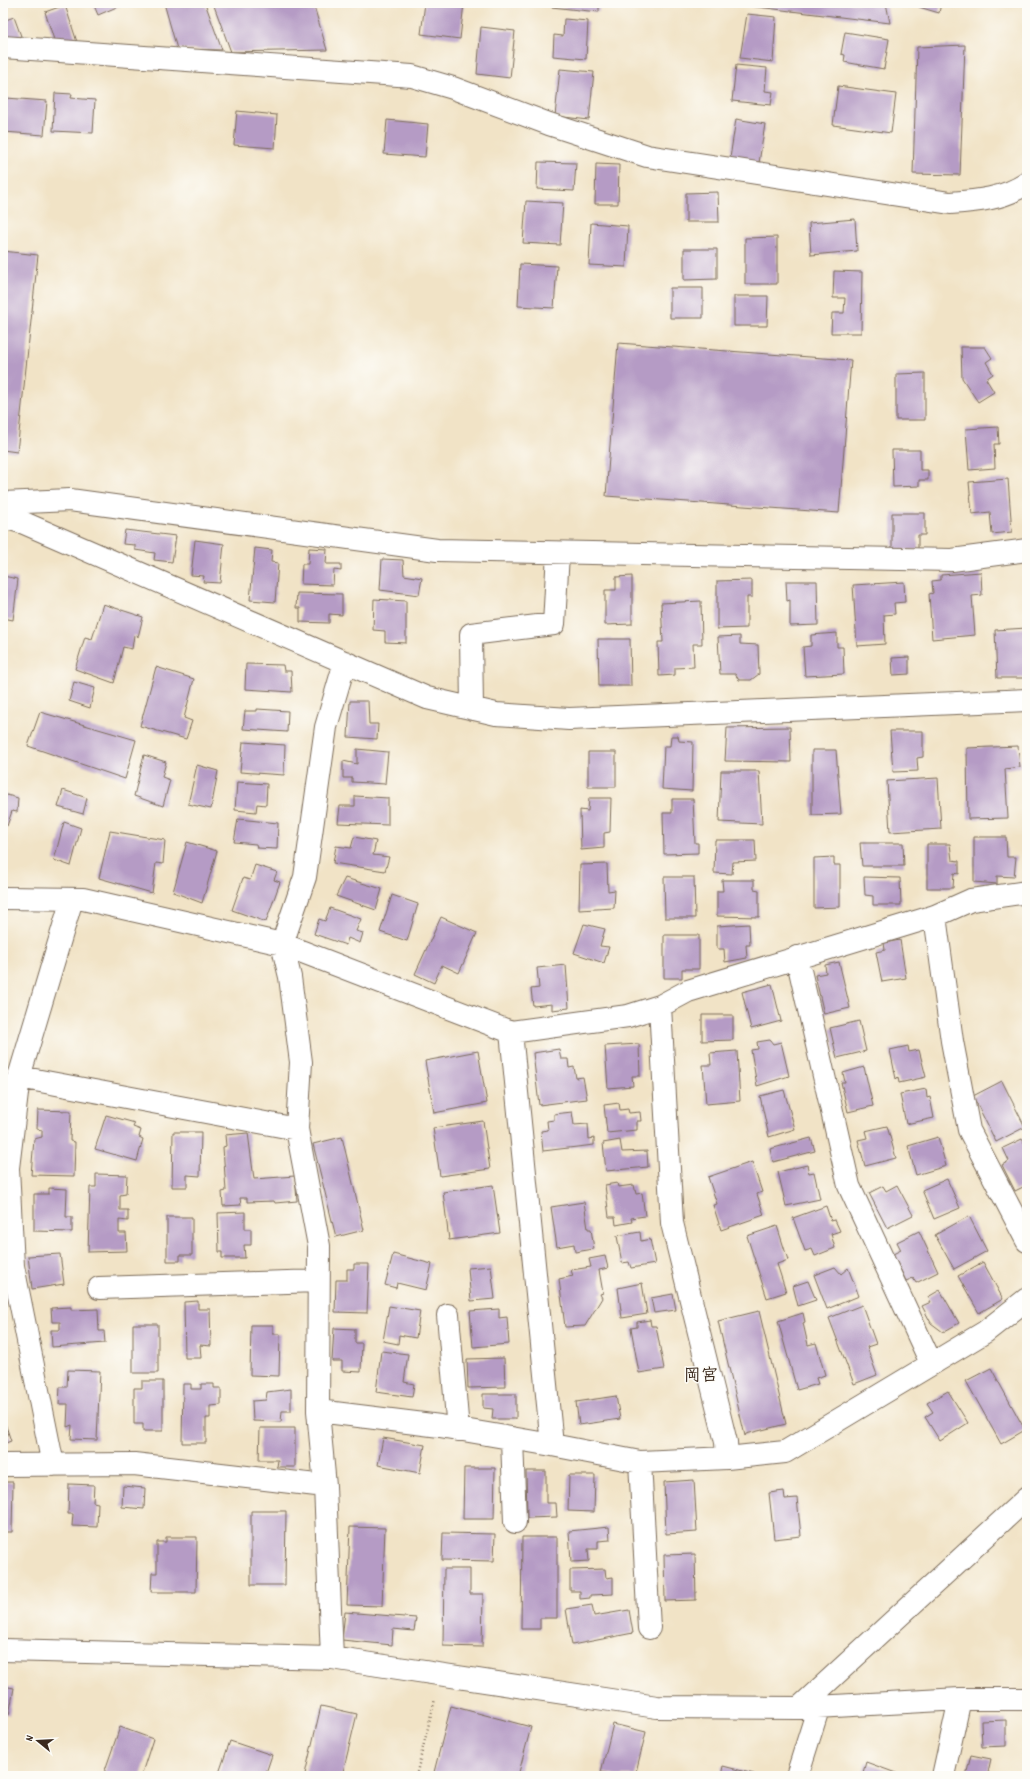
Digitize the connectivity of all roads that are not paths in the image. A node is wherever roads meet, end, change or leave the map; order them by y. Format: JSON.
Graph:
{"nodes":[{"id":1,"x":3,"y":47,"type":"edge"},
{"id":2,"x":1027,"y":183,"type":"edge"},
{"id":3,"x":3,"y":503,"type":"edge"},
{"id":4,"x":3,"y":517,"type":"edge"},
{"id":5,"x":1027,"y":550,"type":"edge"},
{"id":6,"x":558,"y":553,"type":"junction"},
{"id":7,"x":345,"y":662,"type":"junction"},
{"id":8,"x":1027,"y":700,"type":"edge"},
{"id":9,"x":472,"y":709,"type":"junction"},
{"id":10,"x":1027,"y":892,"type":"edge"},
{"id":11,"x":3,"y":898,"type":"edge"},
{"id":12,"x":72,"y":899,"type":"junction"},
{"id":13,"x":935,"y":916,"type":"junction"},
{"id":14,"x":282,"y":944,"type":"junction"},
{"id":15,"x":797,"y":957,"type":"junction"},
{"id":16,"x":660,"y":1006,"type":"junction"},
{"id":17,"x":511,"y":1032,"type":"junction"},
{"id":18,"x":19,"y":1077,"type":"junction"},
{"id":19,"x":297,"y":1129,"type":"junction"},
{"id":20,"x":6,"y":1168,"type":"edge"},
{"id":21,"x":1027,"y":1241,"type":"edge"},
{"id":22,"x":318,"y":1281,"type":"junction"},
{"id":23,"x":99,"y":1288,"type":"dead end"},
{"id":24,"x":1027,"y":1299,"type":"edge"},
{"id":25,"x":448,"y":1315,"type":"dead end"},
{"id":26,"x":931,"y":1363,"type":"junction"},
{"id":27,"x":318,"y":1411,"type":"junction"},
{"id":28,"x":458,"y":1430,"type":"junction"},
{"id":29,"x":512,"y":1438,"type":"junction"},
{"id":30,"x":552,"y":1445,"type":"junction"},
{"id":31,"x":727,"y":1458,"type":"junction"},
{"id":32,"x":640,"y":1462,"type":"junction"},
{"id":33,"x":3,"y":1465,"type":"edge"},
{"id":34,"x":53,"y":1465,"type":"junction"},
{"id":35,"x":325,"y":1486,"type":"junction"},
{"id":36,"x":1027,"y":1498,"type":"edge"},
{"id":37,"x":515,"y":1522,"type":"dead end"},
{"id":38,"x":650,"y":1628,"type":"dead end"},
{"id":39,"x":3,"y":1650,"type":"edge"},
{"id":40,"x":332,"y":1658,"type":"junction"},
{"id":41,"x":960,"y":1699,"type":"junction"},
{"id":42,"x":1027,"y":1699,"type":"edge"},
{"id":43,"x":809,"y":1707,"type":"junction"},
{"id":44,"x":797,"y":1776,"type":"edge"},
{"id":45,"x":943,"y":1776,"type":"edge"}],
"edges":[{"from":1,"to":2,"type":"street"},
{"from":3,"to":6,"type":"street"},
{"from":4,"to":7,"type":"street"},
{"from":5,"to":6,"type":"street"},
{"from":6,"to":9,"type":"street"},
{"from":7,"to":9,"type":"street"},
{"from":7,"to":14,"type":"street"},
{"from":8,"to":9,"type":"street"},
{"from":10,"to":13,"type":"street"},
{"from":11,"to":12,"type":"street"},
{"from":12,"to":14,"type":"street"},
{"from":12,"to":18,"type":"street"},
{"from":13,"to":15,"type":"street"},
{"from":13,"to":21,"type":"street"},
{"from":14,"to":17,"type":"street"},
{"from":14,"to":19,"type":"street"},
{"from":15,"to":16,"type":"street"},
{"from":15,"to":26,"type":"street"},
{"from":16,"to":17,"type":"street"},
{"from":16,"to":31,"type":"street"},
{"from":17,"to":30,"type":"street"},
{"from":18,"to":19,"type":"street"},
{"from":18,"to":20,"type":"street"},
{"from":19,"to":22,"type":"street"},
{"from":20,"to":34,"type":"street"},
{"from":22,"to":23,"type":"street"},
{"from":22,"to":27,"type":"street"},
{"from":24,"to":26,"type":"street"},
{"from":25,"to":28,"type":"street"},
{"from":26,"to":31,"type":"street"},
{"from":27,"to":28,"type":"street"},
{"from":27,"to":35,"type":"street"},
{"from":28,"to":29,"type":"street"},
{"from":29,"to":30,"type":"street"},
{"from":29,"to":37,"type":"street"},
{"from":30,"to":32,"type":"street"},
{"from":31,"to":32,"type":"street"},
{"from":32,"to":38,"type":"street"},
{"from":33,"to":34,"type":"street"},
{"from":34,"to":35,"type":"street"},
{"from":35,"to":40,"type":"street"},
{"from":36,"to":43,"type":"street"},
{"from":39,"to":40,"type":"street"},
{"from":40,"to":43,"type":"street"},
{"from":41,"to":42,"type":"street"},
{"from":41,"to":43,"type":"street"},
{"from":41,"to":45,"type":"street"},
{"from":43,"to":44,"type":"street"}]}
